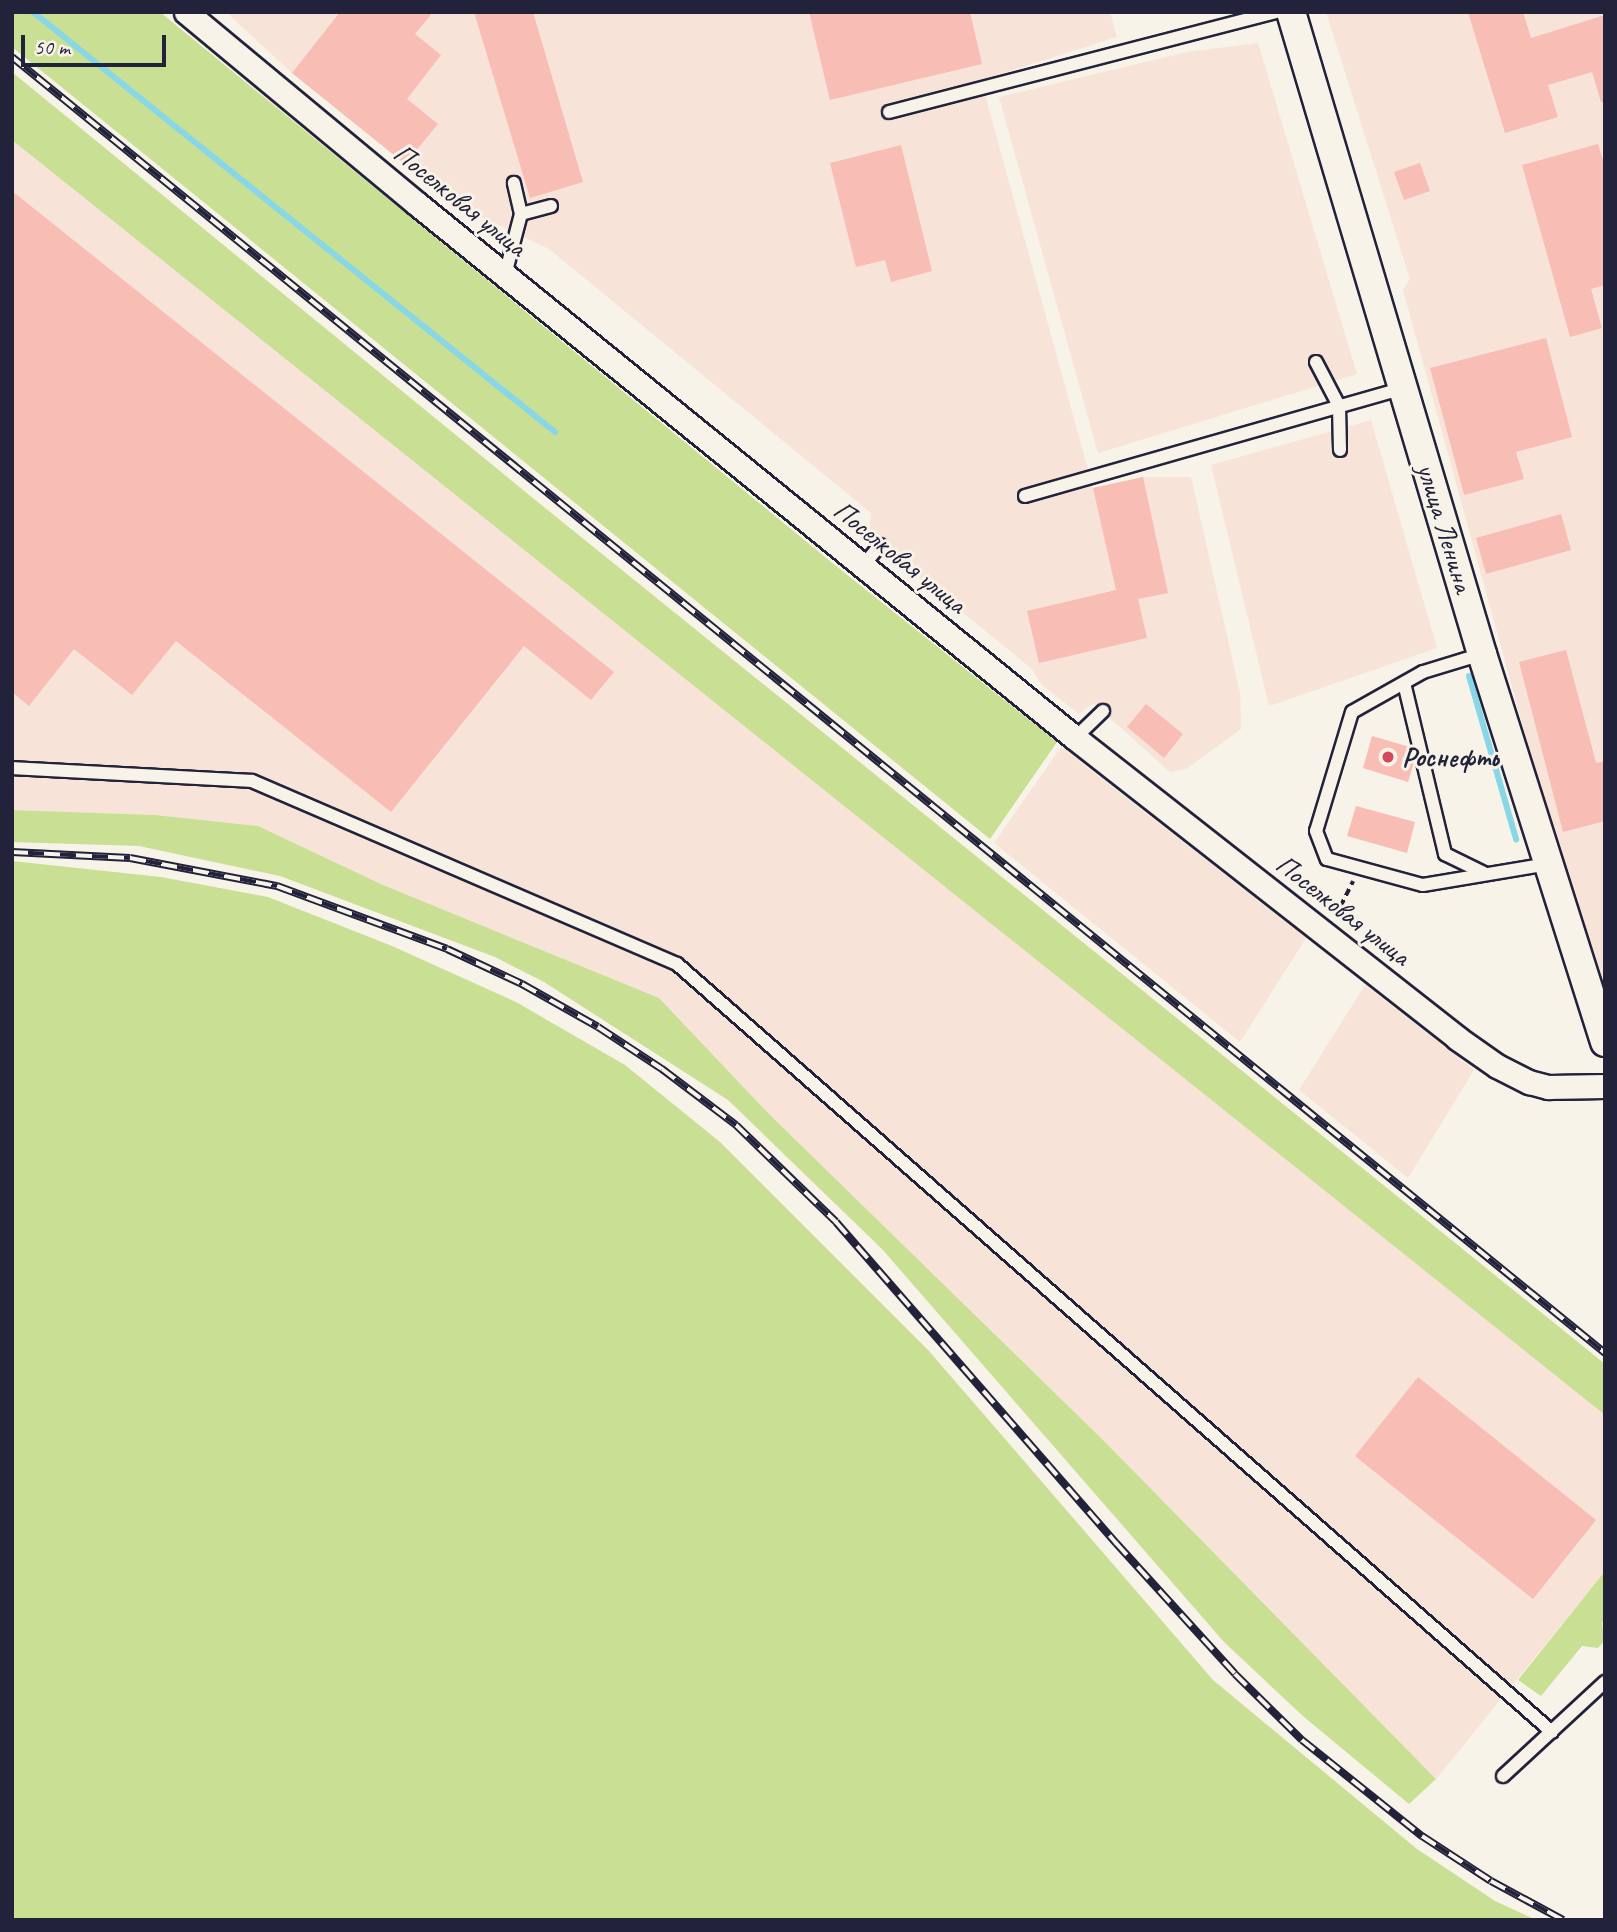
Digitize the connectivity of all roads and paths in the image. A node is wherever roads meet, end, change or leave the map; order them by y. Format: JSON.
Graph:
{"nodes":[{"id":1,"x":186,"y":12,"type":"edge"},
{"id":2,"x":1276,"y":12,"type":"edge"},
{"id":3,"x":1291,"y":12,"type":"edge"},
{"id":4,"x":889,"y":112,"type":"dead end"},
{"id":5,"x":514,"y":183,"type":"dead end"},
{"id":6,"x":551,"y":206,"type":"dead end"},
{"id":7,"x":521,"y":214,"type":"junction"},
{"id":8,"x":505,"y":275,"type":"junction"},
{"id":9,"x":1316,"y":362,"type":"dead end"},
{"id":10,"x":1403,"y":388,"type":"junction"},
{"id":11,"x":1339,"y":405,"type":"junction"},
{"id":12,"x":1340,"y":450,"type":"dead end"},
{"id":13,"x":1026,"y":496,"type":"dead end"},
{"id":14,"x":880,"y":545,"type":"dead end"},
{"id":15,"x":863,"y":566,"type":"junction"},
{"id":16,"x":1482,"y":654,"type":"junction"},
{"id":17,"x":1404,"y":683,"type":"junction"},
{"id":18,"x":1103,"y":711,"type":"dead end"},
{"id":19,"x":1075,"y":737,"type":"junction"},
{"id":20,"x":12,"y":768,"type":"edge"},
{"id":21,"x":1548,"y":864,"type":"junction"},
{"id":22,"x":1360,"y":868,"type":"junction"},
{"id":23,"x":1485,"y":873,"type":"junction"},
{"id":24,"x":1326,"y":935,"type":"junction"},
{"id":25,"x":1605,"y":1042,"type":"edge"},
{"id":26,"x":1605,"y":1086,"type":"edge"},
{"id":27,"x":1605,"y":1682,"type":"edge"},
{"id":28,"x":1552,"y":1732,"type":"junction"},
{"id":29,"x":1503,"y":1776,"type":"dead end"}],
"edges":[{"from":1,"to":8,"type":"street","name":"Поселковая улица"},
{"from":2,"to":4,"type":"lane"},
{"from":3,"to":10,"type":"street","name":"улица Ленина"},
{"from":5,"to":7,"type":"lane"},
{"from":6,"to":7,"type":"lane"},
{"from":7,"to":8,"type":"lane"},
{"from":8,"to":15,"type":"street","name":"Поселковая улица"},
{"from":9,"to":11,"type":"lane"},
{"from":10,"to":11,"type":"lane"},
{"from":10,"to":16,"type":"street","name":"улица Ленина"},
{"from":11,"to":12,"type":"lane"},
{"from":11,"to":13,"type":"lane"},
{"from":14,"to":15,"type":"lane"},
{"from":15,"to":19,"type":"street","name":"Поселковая улица"},
{"from":16,"to":17,"type":"lane"},
{"from":16,"to":21,"type":"street","name":"улица Ленина"},
{"from":17,"to":22,"type":"lane"},
{"from":17,"to":23,"type":"lane"},
{"from":18,"to":19,"type":"lane"},
{"from":19,"to":24,"type":"street","name":"Поселковая улица"},
{"from":20,"to":28,"type":"lane"},
{"from":21,"to":23,"type":"lane"},
{"from":21,"to":25,"type":"street","name":"улица Ленина"},
{"from":22,"to":23,"type":"lane"},
{"from":22,"to":24,"type":"path"},
{"from":24,"to":26,"type":"street","name":"Поселковая улица"},
{"from":27,"to":28,"type":"lane"},
{"from":28,"to":29,"type":"lane"}]}
